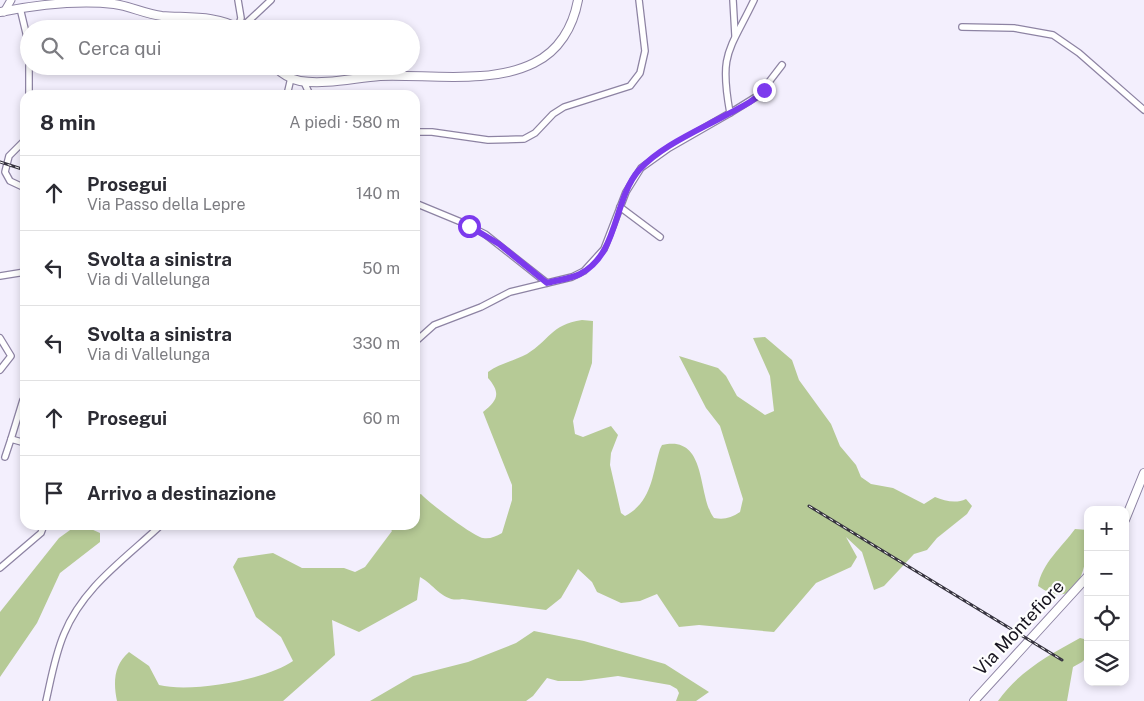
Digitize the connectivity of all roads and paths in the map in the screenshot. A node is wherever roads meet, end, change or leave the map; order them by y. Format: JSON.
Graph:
{"nodes":[{"id":1,"x":11,"y":0,"type":"edge"},
{"id":2,"x":16,"y":0,"type":"edge"},
{"id":3,"x":238,"y":0,"type":"edge"},
{"id":4,"x":271,"y":0,"type":"edge"},
{"id":5,"x":578,"y":0,"type":"edge"},
{"id":6,"x":639,"y":0,"type":"edge"},
{"id":7,"x":733,"y":0,"type":"edge"},
{"id":8,"x":754,"y":0,"type":"edge"},
{"id":9,"x":20,"y":8,"type":"junction"},
{"id":10,"x":2,"y":12,"type":"edge"},
{"id":11,"x":23,"y":20,"type":"edge"},
{"id":12,"x":210,"y":20,"type":"edge"},
{"id":13,"x":241,"y":20,"type":"edge"},
{"id":14,"x":250,"y":20,"type":"edge"},
{"id":15,"x":962,"y":27,"type":"dead end"},
{"id":16,"x":735,"y":36,"type":"junction"},
{"id":17,"x":782,"y":65,"type":"dead end"},
{"id":18,"x":30,"y":75,"type":"edge"},
{"id":19,"x":286,"y":75,"type":"edge"},
{"id":20,"x":290,"y":78,"type":"junction"},
{"id":21,"x":304,"y":82,"type":"junction"},
{"id":22,"x":29,"y":90,"type":"edge"},
{"id":23,"x":288,"y":90,"type":"edge"},
{"id":24,"x":308,"y":90,"type":"edge"},
{"id":25,"x":1144,"y":110,"type":"edge"},
{"id":26,"x":730,"y":113,"type":"junction"},
{"id":27,"x":420,"y":132,"type":"edge"},
{"id":28,"x":20,"y":145,"type":"edge"},
{"id":29,"x":20,"y":186,"type":"edge"},
{"id":30,"x":420,"y":205,"type":"edge"},
{"id":31,"x":620,"y":208,"type":"junction"},
{"id":32,"x":660,"y":237,"type":"dead end"},
{"id":33,"x":20,"y":273,"type":"edge"},
{"id":34,"x":0,"y":276,"type":"edge"},
{"id":35,"x":547,"y":283,"type":"junction"},
{"id":36,"x":420,"y":336,"type":"edge"},
{"id":37,"x":0,"y":338,"type":"edge"},
{"id":38,"x":0,"y":370,"type":"edge"},
{"id":39,"x":20,"y":410,"type":"edge"},
{"id":40,"x":11,"y":440,"type":"junction"},
{"id":41,"x":20,"y":442,"type":"edge"},
{"id":42,"x":5,"y":457,"type":"dead end"},
{"id":43,"x":1144,"y":473,"type":"edge"},
{"id":44,"x":1129,"y":510,"type":"edge"},
{"id":45,"x":42,"y":530,"type":"edge"},
{"id":46,"x":154,"y":530,"type":"edge"},
{"id":47,"x":0,"y":568,"type":"edge"},
{"id":48,"x":1084,"y":580,"type":"edge"},
{"id":49,"x":46,"y":701,"type":"edge"},
{"id":50,"x":974,"y":701,"type":"edge"}],
"edges":[{"from":1,"to":10,"type":"street"},
{"from":2,"to":9,"type":"street"},
{"from":3,"to":13,"type":"street"},
{"from":4,"to":14,"type":"street"},
{"from":5,"to":21,"type":"main road"},
{"from":6,"to":27,"type":"street"},
{"from":7,"to":16,"type":"street"},
{"from":8,"to":16,"type":"street"},
{"from":9,"to":10,"type":"main road"},
{"from":9,"to":11,"type":"street"},
{"from":9,"to":12,"type":"main road"},
{"from":15,"to":25,"type":"street"},
{"from":16,"to":26,"type":"street"},
{"from":17,"to":26,"type":"street"},
{"from":18,"to":22,"type":"street"},
{"from":19,"to":20,"type":"main road"},
{"from":20,"to":21,"type":"main road"},
{"from":20,"to":23,"type":"street"},
{"from":21,"to":24,"type":"street"},
{"from":26,"to":31,"type":"street"},
{"from":28,"to":29,"type":"street"},
{"from":30,"to":35,"type":"street"},
{"from":31,"to":32,"type":"street"},
{"from":31,"to":35,"type":"street"},
{"from":33,"to":34,"type":"street"},
{"from":35,"to":36,"type":"street"},
{"from":37,"to":38,"type":"street"},
{"from":39,"to":40,"type":"street"},
{"from":40,"to":41,"type":"street"},
{"from":40,"to":42,"type":"street"},
{"from":43,"to":44,"type":"main road"},
{"from":45,"to":47,"type":"street"},
{"from":46,"to":49,"type":"street"},
{"from":48,"to":50,"type":"main road","name":"Via Montefiore"}]}
